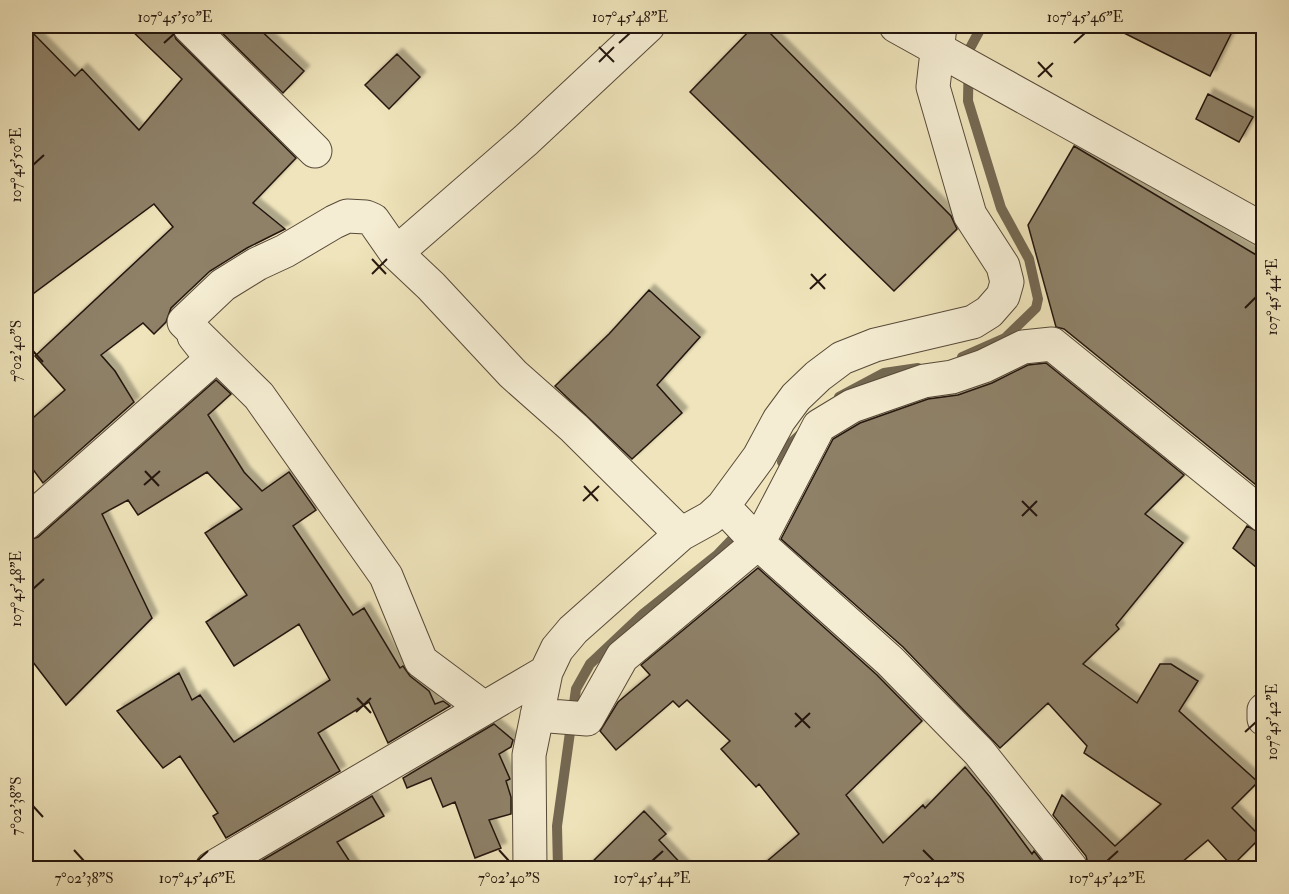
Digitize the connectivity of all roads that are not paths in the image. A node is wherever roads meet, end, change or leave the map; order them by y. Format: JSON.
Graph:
{"nodes":[{"id":1,"x":189,"y":26,"type":"edge"},
{"id":2,"x":648,"y":26,"type":"edge"},
{"id":3,"x":896,"y":26,"type":"edge"},
{"id":4,"x":955,"y":53,"type":"edge"},
{"id":5,"x":315,"y":151,"type":"dead end"},
{"id":6,"x":1263,"y":230,"type":"edge"},
{"id":7,"x":396,"y":253,"type":"junction"},
{"id":8,"x":184,"y":322,"type":"junction"},
{"id":9,"x":1263,"y":516,"type":"edge"},
{"id":10,"x":739,"y":522,"type":"junction"},
{"id":11,"x":26,"y":523,"type":"edge"},
{"id":12,"x":681,"y":534,"type":"junction"},
{"id":13,"x":546,"y":672,"type":"junction"},
{"id":14,"x":483,"y":708,"type":"junction"},
{"id":15,"x":1263,"y":710,"type":"edge"},
{"id":16,"x":555,"y":716,"type":"junction"},
{"id":17,"x":1263,"y":719,"type":"edge"},
{"id":18,"x":212,"y":868,"type":"edge"},
{"id":19,"x":530,"y":868,"type":"edge"},
{"id":20,"x":1071,"y":868,"type":"edge"}],
"edges":[{"from":1,"to":5,"type":"street"},
{"from":2,"to":7,"type":"street"},
{"from":3,"to":4,"type":"street"},
{"from":4,"to":6,"type":"street"},
{"from":4,"to":10,"type":"street"},
{"from":7,"to":8,"type":"street"},
{"from":7,"to":12,"type":"street"},
{"from":8,"to":11,"type":"street"},
{"from":8,"to":14,"type":"street"},
{"from":9,"to":10,"type":"street"},
{"from":10,"to":12,"type":"street"},
{"from":10,"to":16,"type":"street"},
{"from":10,"to":20,"type":"street"},
{"from":12,"to":13,"type":"street"},
{"from":13,"to":14,"type":"street"},
{"from":13,"to":16,"type":"street"},
{"from":14,"to":18,"type":"street"},
{"from":15,"to":17,"type":"street"},
{"from":16,"to":19,"type":"street"}]}
